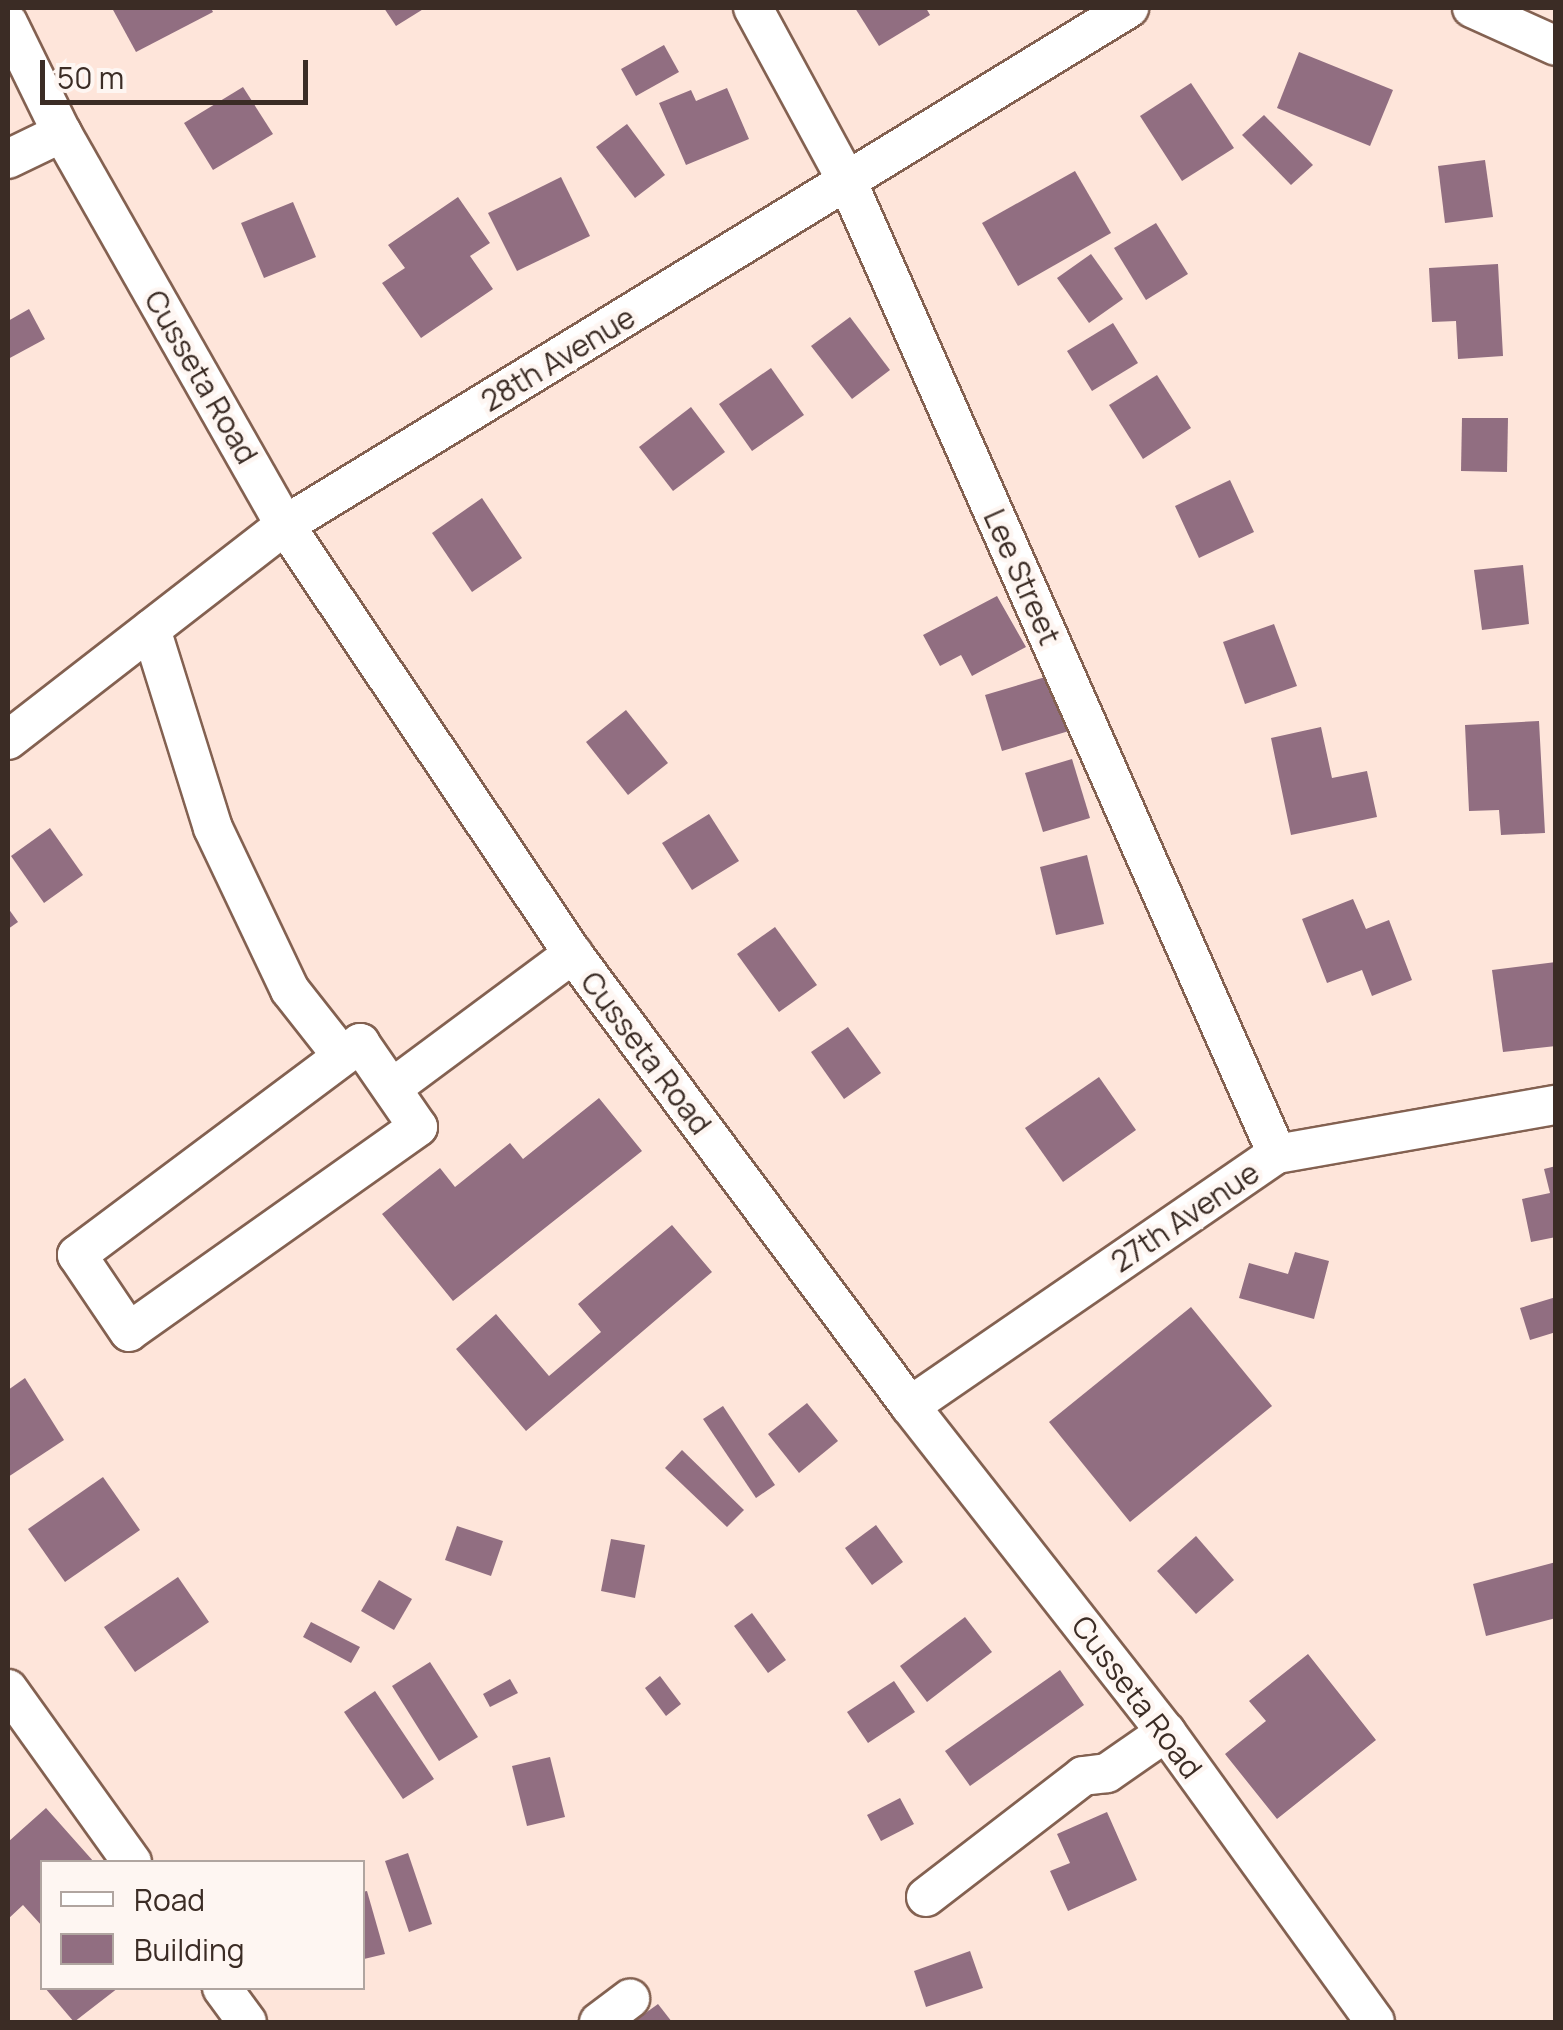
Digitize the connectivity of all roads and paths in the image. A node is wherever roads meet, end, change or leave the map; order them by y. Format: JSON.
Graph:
{"nodes":[{"id":1,"x":753,"y":8,"type":"edge"},
{"id":2,"x":1128,"y":8,"type":"edge"},
{"id":3,"x":1472,"y":8,"type":"edge"},
{"id":4,"x":8,"y":23,"type":"edge"},
{"id":5,"x":1556,"y":46,"type":"edge"},
{"id":6,"x":62,"y":133,"type":"junction"},
{"id":7,"x":8,"y":159,"type":"edge"},
{"id":8,"x":848,"y":183,"type":"junction"},
{"id":9,"x":285,"y":525,"type":"junction"},
{"id":10,"x":151,"y":629,"type":"junction"},
{"id":11,"x":8,"y":740,"type":"edge"},
{"id":12,"x":572,"y":954,"type":"junction"},
{"id":13,"x":342,"y":1056,"type":"junction"},
{"id":14,"x":395,"y":1086,"type":"junction"},
{"id":15,"x":1556,"y":1104,"type":"edge"},
{"id":16,"x":1277,"y":1154,"type":"junction"},
{"id":17,"x":910,"y":1406,"type":"junction"},
{"id":18,"x":8,"y":1688,"type":"edge"},
{"id":19,"x":1166,"y":1732,"type":"junction"},
{"id":20,"x":131,"y":1860,"type":"edge"},
{"id":21,"x":926,"y":1897,"type":"dead end"},
{"id":22,"x":223,"y":1990,"type":"edge"},
{"id":23,"x":630,"y":1999,"type":"dead end"},
{"id":24,"x":247,"y":2022,"type":"edge"},
{"id":25,"x":598,"y":2022,"type":"edge"},
{"id":26,"x":1376,"y":2022,"type":"edge"}],
"edges":[{"from":1,"to":8,"type":"street","name":"Lee Street"},
{"from":2,"to":8,"type":"street","name":"28th Avenue"},
{"from":3,"to":5,"type":"street"},
{"from":4,"to":6,"type":"street","name":"Cusseta Road"},
{"from":6,"to":7,"type":"street"},
{"from":6,"to":9,"type":"street","name":"Cusseta Road"},
{"from":8,"to":9,"type":"street","name":"28th Avenue"},
{"from":8,"to":16,"type":"street","name":"Lee Street"},
{"from":9,"to":10,"type":"street","name":"28th Avenue"},
{"from":9,"to":12,"type":"street","name":"Cusseta Road"},
{"from":10,"to":11,"type":"street","name":"28th Avenue"},
{"from":10,"to":13,"type":"street"},
{"from":12,"to":14,"type":"street"},
{"from":12,"to":17,"type":"street","name":"Cusseta Road"},
{"from":13,"to":14,"type":"street"},
{"from":13,"to":14,"type":"street"},
{"from":15,"to":16,"type":"street","name":"27th Avenue"},
{"from":16,"to":17,"type":"street","name":"27th Avenue"},
{"from":17,"to":19,"type":"street","name":"Cusseta Road"},
{"from":18,"to":20,"type":"street"},
{"from":19,"to":21,"type":"street"},
{"from":19,"to":26,"type":"street","name":"Cusseta Road"},
{"from":22,"to":24,"type":"street"},
{"from":23,"to":25,"type":"street"}]}
